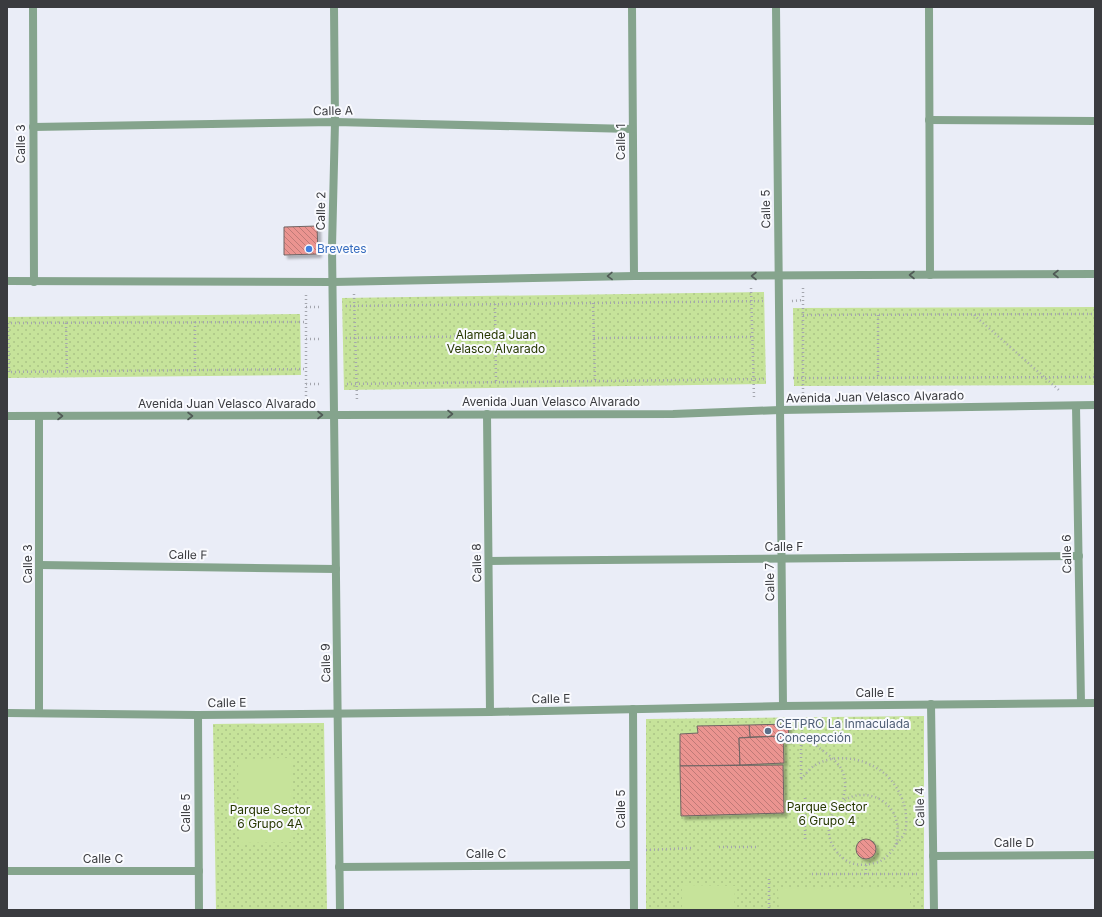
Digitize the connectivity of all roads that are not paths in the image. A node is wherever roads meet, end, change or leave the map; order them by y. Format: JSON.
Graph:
{"nodes":[{"id":1,"x":33,"y":7,"type":"edge"},
{"id":2,"x":334,"y":7,"type":"edge"},
{"id":3,"x":632,"y":7,"type":"edge"},
{"id":4,"x":776,"y":7,"type":"edge"},
{"id":5,"x":929,"y":7,"type":"edge"},
{"id":6,"x":928,"y":120,"type":"junction"},
{"id":7,"x":1095,"y":121,"type":"edge"},
{"id":8,"x":335,"y":122,"type":"junction"},
{"id":9,"x":33,"y":127,"type":"junction"},
{"id":10,"x":632,"y":129,"type":"junction"},
{"id":11,"x":1095,"y":274,"type":"edge"},
{"id":12,"x":930,"y":275,"type":"junction"},
{"id":13,"x":634,"y":276,"type":"junction"},
{"id":14,"x":778,"y":276,"type":"junction"},
{"id":15,"x":7,"y":281,"type":"edge"},
{"id":16,"x":34,"y":282,"type":"junction"},
{"id":17,"x":333,"y":282,"type":"junction"},
{"id":18,"x":1095,"y":405,"type":"edge"},
{"id":19,"x":1076,"y":406,"type":"junction"},
{"id":20,"x":780,"y":410,"type":"junction"},
{"id":21,"x":487,"y":414,"type":"junction"},
{"id":22,"x":334,"y":415,"type":"junction"},
{"id":23,"x":7,"y":416,"type":"edge"},
{"id":24,"x":39,"y":416,"type":"junction"},
{"id":25,"x":1079,"y":556,"type":"junction"},
{"id":26,"x":781,"y":558,"type":"junction"},
{"id":27,"x":489,"y":561,"type":"junction"},
{"id":28,"x":40,"y":565,"type":"junction"},
{"id":29,"x":336,"y":569,"type":"junction"},
{"id":30,"x":1081,"y":703,"type":"junction"},
{"id":31,"x":1095,"y":703,"type":"edge"},
{"id":32,"x":931,"y":704,"type":"junction"},
{"id":33,"x":783,"y":706,"type":"junction"},
{"id":34,"x":633,"y":709,"type":"junction"},
{"id":35,"x":490,"y":712,"type":"junction"},
{"id":36,"x":7,"y":713,"type":"edge"},
{"id":37,"x":39,"y":713,"type":"junction"},
{"id":38,"x":339,"y":713,"type":"junction"},
{"id":39,"x":198,"y":715,"type":"junction"},
{"id":40,"x":1095,"y":855,"type":"edge"},
{"id":41,"x":933,"y":856,"type":"junction"},
{"id":42,"x":633,"y":865,"type":"junction"},
{"id":43,"x":340,"y":867,"type":"junction"},
{"id":44,"x":7,"y":871,"type":"edge"},
{"id":45,"x":199,"y":871,"type":"junction"},
{"id":46,"x":199,"y":910,"type":"edge"},
{"id":47,"x":340,"y":910,"type":"edge"},
{"id":48,"x":634,"y":910,"type":"edge"},
{"id":49,"x":934,"y":910,"type":"edge"}],
"edges":[{"from":1,"to":9,"type":"street","name":"Calle 3"},
{"from":2,"to":8,"type":"street","name":"Calle 2"},
{"from":3,"to":10,"type":"street","name":"Calle 1"},
{"from":4,"to":14,"type":"street","name":"Calle 5"},
{"from":5,"to":6,"type":"street"},
{"from":6,"to":7,"type":"street"},
{"from":6,"to":12,"type":"street"},
{"from":8,"to":9,"type":"street","name":"Calle A"},
{"from":8,"to":10,"type":"street","name":"Calle A"},
{"from":8,"to":17,"type":"street","name":"Calle 2"},
{"from":9,"to":16,"type":"street","name":"Calle 3"},
{"from":10,"to":13,"type":"street","name":"Calle 1"},
{"from":11,"to":12,"type":"street","one_way":true},
{"from":12,"to":14,"type":"street","one_way":true},
{"from":14,"to":13,"type":"street","one_way":true},
{"from":13,"to":17,"type":"street","one_way":true},
{"from":14,"to":20,"type":"street","name":"Calle 5"},
{"from":15,"to":16,"type":"street"},
{"from":16,"to":17,"type":"street"},
{"from":17,"to":22,"type":"street","name":"Calle 2"},
{"from":18,"to":19,"type":"street","name":"Avenida Juan Velasco Alvarado"},
{"from":19,"to":20,"type":"street","name":"Avenida Juan Velasco Alvarado"},
{"from":19,"to":25,"type":"street","name":"Calle 6"},
{"from":20,"to":21,"type":"street","name":"Avenida Juan Velasco Alvarado"},
{"from":20,"to":26,"type":"street","name":"Calle 7"},
{"from":22,"to":21,"type":"street","name":"Avenida Juan Velasco Alvarado","one_way":true},
{"from":21,"to":27,"type":"street","name":"Calle 8"},
{"from":24,"to":22,"type":"street","name":"Avenida Juan Velasco Alvarado","one_way":true},
{"from":22,"to":29,"type":"street","name":"Calle 9"},
{"from":23,"to":24,"type":"street","name":"Avenida Juan Velasco Alvarado"},
{"from":24,"to":28,"type":"street","name":"Calle 3"},
{"from":25,"to":26,"type":"street","name":"Calle F"},
{"from":25,"to":30,"type":"street","name":"Calle 6"},
{"from":26,"to":27,"type":"street","name":"Calle F"},
{"from":26,"to":33,"type":"street","name":"Calle 7"},
{"from":27,"to":35,"type":"street","name":"Calle 8"},
{"from":28,"to":29,"type":"street","name":"Calle F"},
{"from":28,"to":37,"type":"street","name":"Calle 3"},
{"from":29,"to":38,"type":"street","name":"Calle 9"},
{"from":30,"to":31,"type":"street","name":"Calle E"},
{"from":30,"to":32,"type":"street","name":"Calle E"},
{"from":32,"to":33,"type":"street","name":"Calle E"},
{"from":32,"to":41,"type":"street","name":"Calle 4"},
{"from":33,"to":34,"type":"street","name":"Calle E"},
{"from":34,"to":35,"type":"street","name":"Calle E"},
{"from":34,"to":42,"type":"street","name":"Calle 5"},
{"from":35,"to":38,"type":"street","name":"Calle E"},
{"from":36,"to":37,"type":"street","name":"Calle E"},
{"from":37,"to":39,"type":"street","name":"Calle E"},
{"from":38,"to":39,"type":"street","name":"Calle E"},
{"from":38,"to":43,"type":"street","name":"Calle 9"},
{"from":39,"to":45,"type":"street","name":"Calle 5"},
{"from":40,"to":41,"type":"street","name":"Calle D"},
{"from":41,"to":49,"type":"street","name":"Calle 4"},
{"from":42,"to":43,"type":"street","name":"Calle C"},
{"from":42,"to":48,"type":"street","name":"Calle 5"},
{"from":43,"to":47,"type":"street","name":"Calle 9"},
{"from":44,"to":45,"type":"street","name":"Calle C"},
{"from":45,"to":46,"type":"street","name":"Calle 5"}]}
